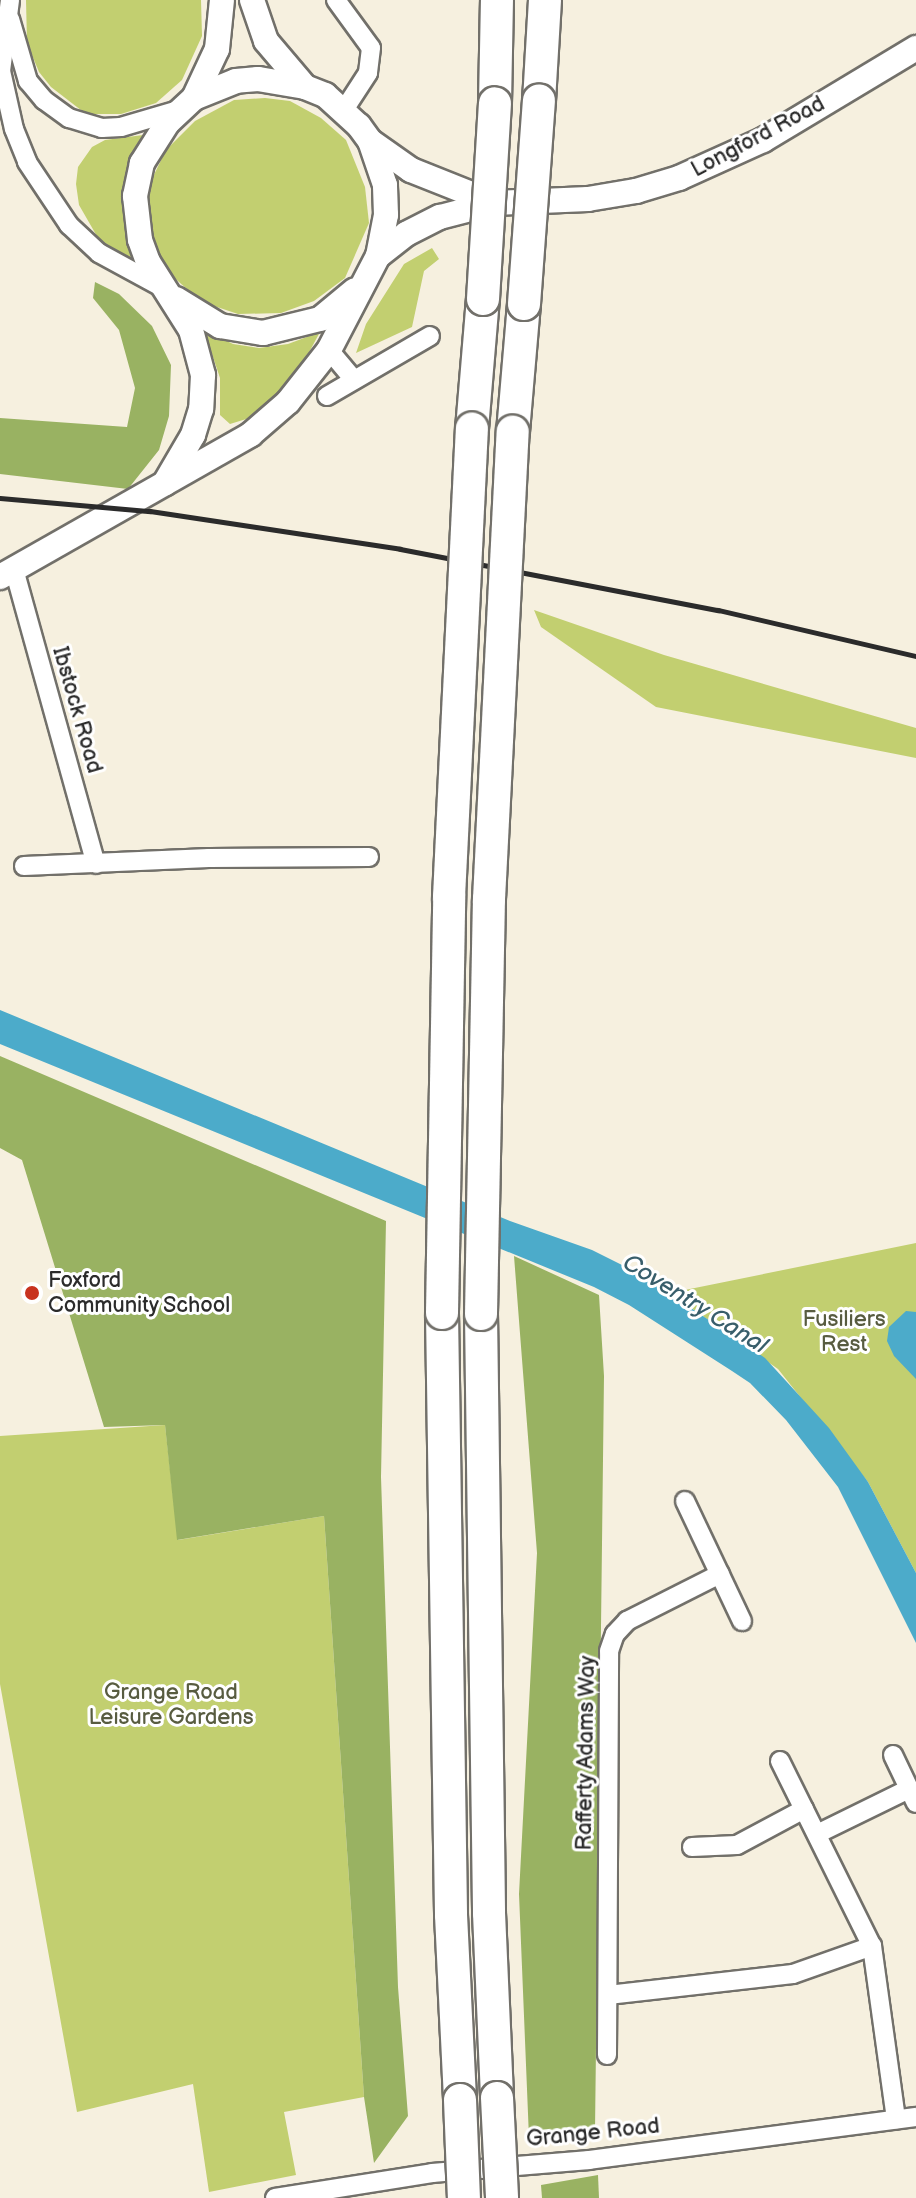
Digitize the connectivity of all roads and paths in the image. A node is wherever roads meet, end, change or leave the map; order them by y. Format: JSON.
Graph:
{"nodes":[{"id":1,"x":222,"y":0,"type":"edge"},
{"id":2,"x":252,"y":0,"type":"edge"},
{"id":3,"x":336,"y":0,"type":"edge"},
{"id":4,"x":497,"y":0,"type":"edge"},
{"id":5,"x":545,"y":0,"type":"edge"},
{"id":6,"x":9,"y":6,"type":"edge"},
{"id":7,"x":916,"y":48,"type":"edge"},
{"id":8,"x":305,"y":87,"type":"junction"},
{"id":9,"x":189,"y":102,"type":"junction"},
{"id":10,"x":344,"y":110,"type":"junction"},
{"id":11,"x":370,"y":141,"type":"junction"},
{"id":12,"x":494,"y":203,"type":"junction"},
{"id":13,"x":378,"y":256,"type":"junction"},
{"id":14,"x":363,"y":283,"type":"junction"},
{"id":15,"x":172,"y":294,"type":"junction"},
{"id":16,"x":430,"y":336,"type":"dead end"},
{"id":17,"x":329,"y":350,"type":"junction"},
{"id":18,"x":354,"y":380,"type":"junction"},
{"id":19,"x":327,"y":396,"type":"dead end"},
{"id":20,"x":165,"y":483,"type":"junction"},
{"id":21,"x":7,"y":573,"type":"edge"},
{"id":22,"x":369,"y":857,"type":"dead end"},
{"id":23,"x":96,"y":864,"type":"junction"},
{"id":24,"x":24,"y":866,"type":"dead end"},
{"id":25,"x":685,"y":1501,"type":"dead end"},
{"id":26,"x":720,"y":1574,"type":"junction"},
{"id":27,"x":742,"y":1621,"type":"dead end"},
{"id":28,"x":893,"y":1755,"type":"dead end"},
{"id":29,"x":780,"y":1761,"type":"dead end"},
{"id":30,"x":913,"y":1796,"type":"edge"},
{"id":31,"x":804,"y":1809,"type":"junction"},
{"id":32,"x":817,"y":1834,"type":"junction"},
{"id":33,"x":692,"y":1847,"type":"dead end"},
{"id":34,"x":872,"y":1946,"type":"junction"},
{"id":35,"x":608,"y":1995,"type":"junction"},
{"id":36,"x":607,"y":2055,"type":"dead end"},
{"id":37,"x":916,"y":2117,"type":"edge"},
{"id":38,"x":896,"y":2119,"type":"junction"},
{"id":39,"x":275,"y":2198,"type":"edge"},
{"id":40,"x":464,"y":2198,"type":"edge"},
{"id":41,"x":502,"y":2198,"type":"edge"}],
"edges":[{"from":1,"to":9,"type":"main road"},
{"from":2,"to":8,"type":"main road"},
{"from":3,"to":10,"type":"street"},
{"from":4,"to":40,"type":"highway","bridge":true},
{"from":5,"to":41,"type":"highway","bridge":true},
{"from":6,"to":9,"type":"street"},
{"from":6,"to":15,"type":"street"},
{"from":7,"to":12,"type":"main road","name":"Longford Road"},
{"from":8,"to":9,"type":"main road","name":"Longford Road"},
{"from":8,"to":10,"type":"main road","name":"Longford Road"},
{"from":9,"to":15,"type":"main road","name":"Longford Road"},
{"from":10,"to":11,"type":"main road","name":"Longford Road"},
{"from":11,"to":12,"type":"main road","name":"Longford Road"},
{"from":11,"to":13,"type":"main road","name":"Longford Road"},
{"from":12,"to":13,"type":"main road","name":"Longford Road"},
{"from":13,"to":14,"type":"main road","name":"Longford Road"},
{"from":14,"to":15,"type":"main road","name":"Longford Road"},
{"from":14,"to":17,"type":"main road","name":"Longford Road"},
{"from":15,"to":20,"type":"main road","name":"Longford Road"},
{"from":16,"to":18,"type":"street"},
{"from":17,"to":18,"type":"street"},
{"from":17,"to":20,"type":"main road","name":"Longford Road"},
{"from":18,"to":19,"type":"street"},
{"from":20,"to":21,"type":"main road"},
{"from":21,"to":23,"type":"street","name":"Ibstock Road"},
{"from":22,"to":23,"type":"street"},
{"from":23,"to":24,"type":"street"},
{"from":25,"to":26,"type":"street"},
{"from":26,"to":27,"type":"street"},
{"from":26,"to":35,"type":"street","name":"Rafferty Adams Way"},
{"from":28,"to":30,"type":"street"},
{"from":29,"to":31,"type":"street"},
{"from":30,"to":32,"type":"street"},
{"from":31,"to":32,"type":"street"},
{"from":31,"to":33,"type":"street"},
{"from":32,"to":34,"type":"street"},
{"from":34,"to":35,"type":"street"},
{"from":34,"to":38,"type":"street"},
{"from":35,"to":36,"type":"street","name":"Rafferty Adams Way"},
{"from":37,"to":38,"type":"street","name":"Grange Road"},
{"from":38,"to":39,"type":"street","name":"Grange Road"}]}
